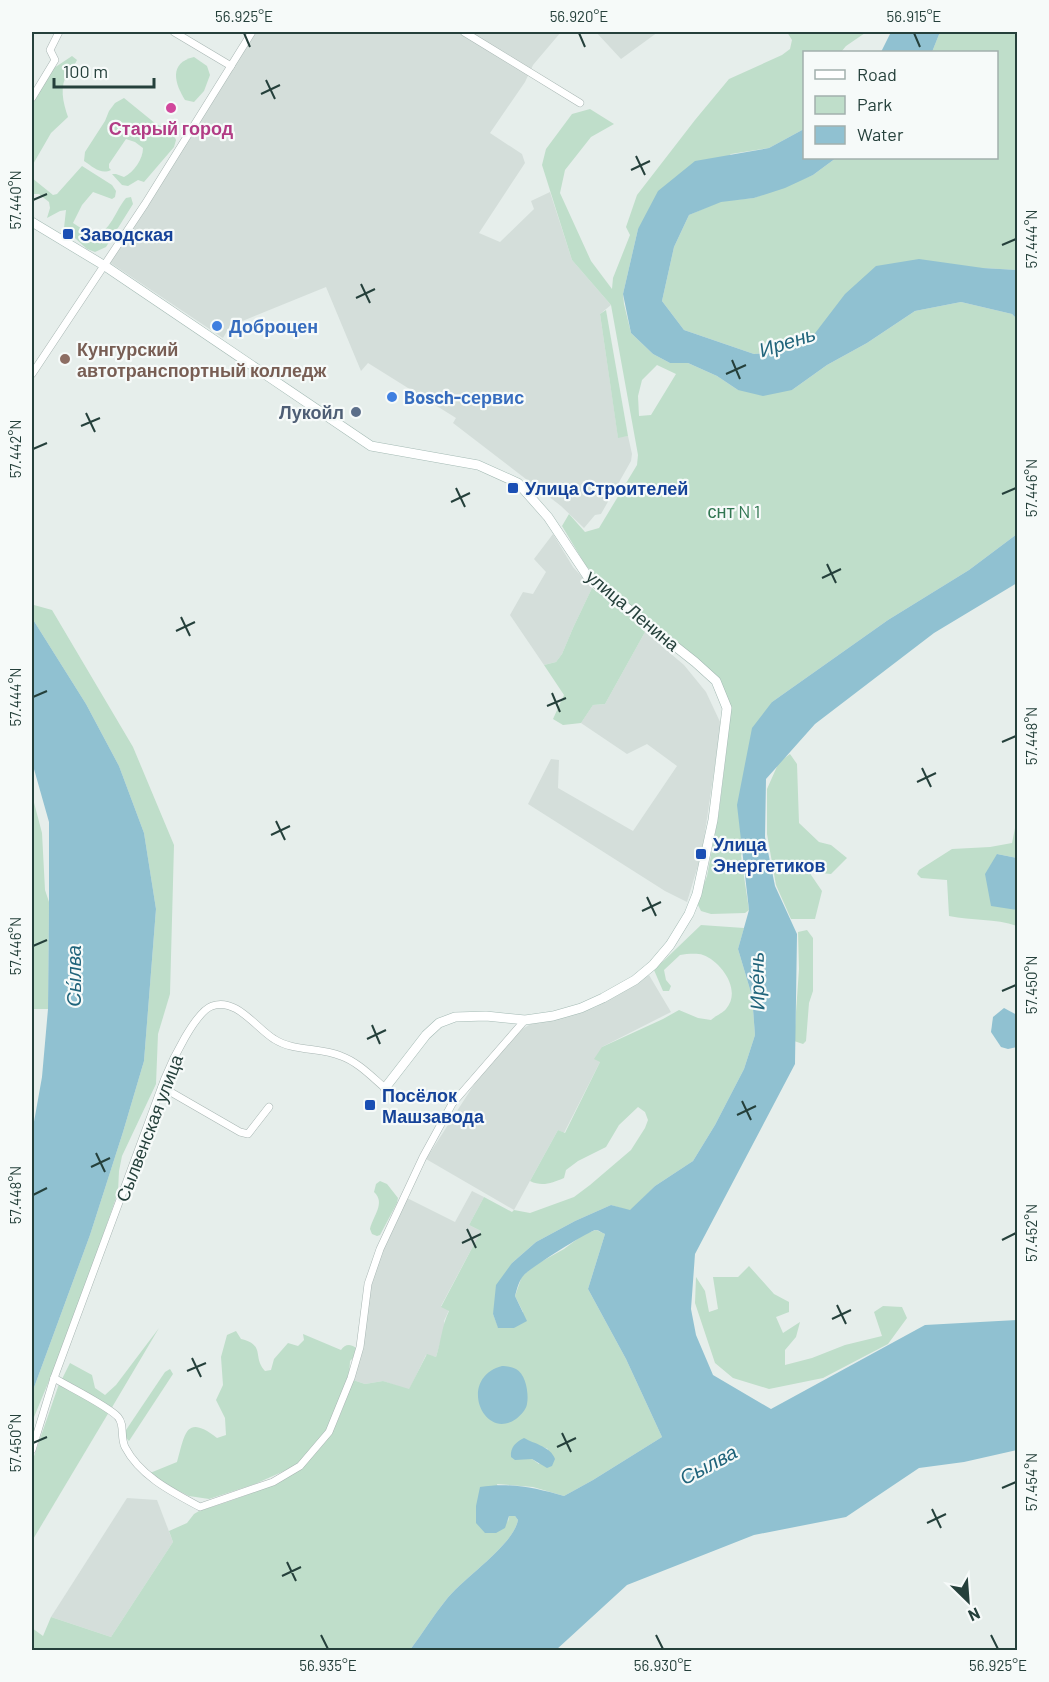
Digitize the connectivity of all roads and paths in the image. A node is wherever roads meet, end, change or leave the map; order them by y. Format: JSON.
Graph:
{"nodes":[{"id":1,"x":59,"y":32,"type":"edge"},
{"id":2,"x":174,"y":32,"type":"edge"},
{"id":3,"x":252,"y":32,"type":"edge"},
{"id":4,"x":464,"y":32,"type":"edge"},
{"id":5,"x":231,"y":66,"type":"junction"},
{"id":6,"x":32,"y":98,"type":"edge"},
{"id":7,"x":580,"y":103,"type":"dead end"},
{"id":8,"x":32,"y":222,"type":"edge"},
{"id":9,"x":105,"y":266,"type":"junction"},
{"id":10,"x":32,"y":374,"type":"edge"},
{"id":11,"x":525,"y":1020,"type":"junction"},
{"id":12,"x":162,"y":1087,"type":"junction"},
{"id":13,"x":385,"y":1089,"type":"joint"},
{"id":14,"x":269,"y":1107,"type":"dead end"},
{"id":15,"x":54,"y":1378,"type":"junction"},
{"id":16,"x":32,"y":1450,"type":"edge"}],
"edges":[{"from":1,"to":6,"type":"street"},
{"from":2,"to":5,"type":"street"},
{"from":3,"to":5,"type":"street"},
{"from":4,"to":7,"type":"street"},
{"from":5,"to":9,"type":"street"},
{"from":8,"to":9,"type":"street","name":"улица Ленина"},
{"from":9,"to":10,"type":"street"},
{"from":9,"to":11,"type":"street","name":"улица Ленина"},
{"from":11,"to":13,"type":"street"},
{"from":11,"to":15,"type":"street"},
{"from":12,"to":13,"type":"street","name":"Сылвенская улица"},
{"from":12,"to":14,"type":"street"},
{"from":12,"to":15,"type":"street","name":"Сылвенская улица"},
{"from":15,"to":16,"type":"street","name":"Сылвенская улица"}]}
